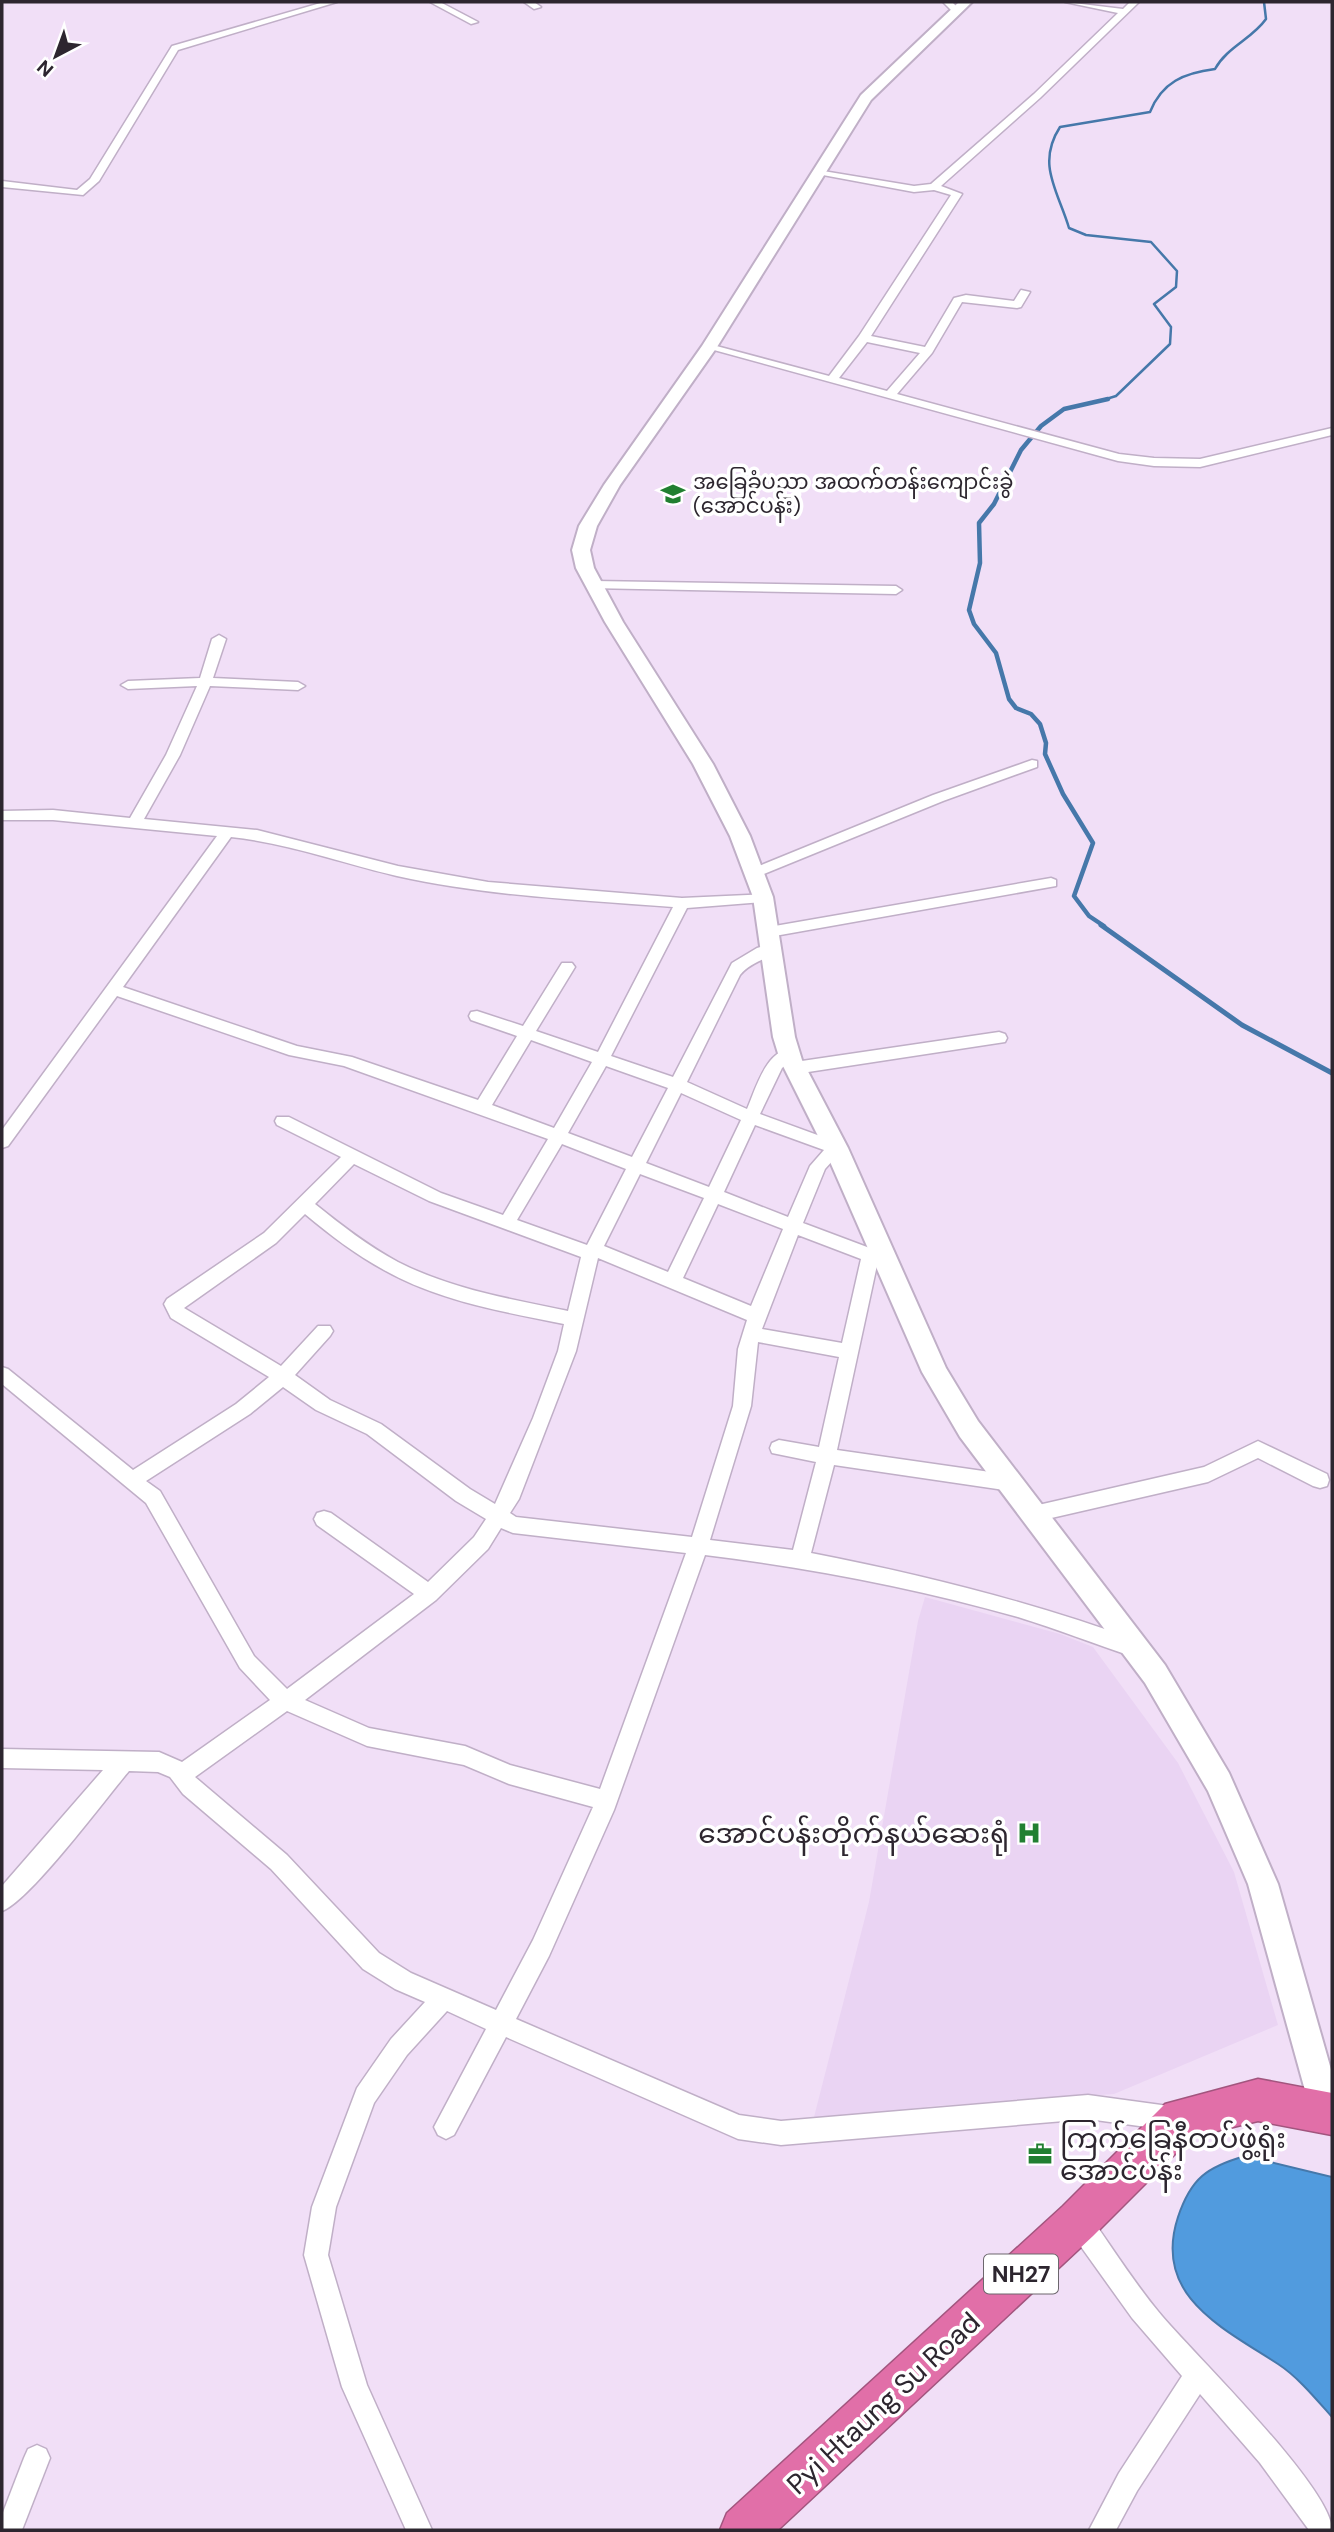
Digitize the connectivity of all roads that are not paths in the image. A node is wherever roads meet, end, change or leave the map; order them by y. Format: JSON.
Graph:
{"nodes":[{"id":1,"x":332,"y":2,"type":"edge"},
{"id":2,"x":434,"y":2,"type":"edge"},
{"id":3,"x":528,"y":2,"type":"edge"},
{"id":4,"x":1069,"y":2,"type":"edge"},
{"id":5,"x":1135,"y":2,"type":"edge"},
{"id":6,"x":957,"y":5,"type":"edge"},
{"id":7,"x":537,"y":7,"type":"dead end"},
{"id":8,"x":1126,"y":12,"type":"junction"},
{"id":9,"x":474,"y":22,"type":"dead end"},
{"id":10,"x":817,"y":173,"type":"junction"},
{"id":11,"x":2,"y":184,"type":"edge"},
{"id":12,"x":934,"y":187,"type":"junction"},
{"id":13,"x":1025,"y":292,"type":"dead end"},
{"id":14,"x":864,"y":338,"type":"junction"},
{"id":15,"x":709,"y":347,"type":"junction"},
{"id":16,"x":928,"y":351,"type":"junction"},
{"id":17,"x":832,"y":380,"type":"junction"},
{"id":18,"x":889,"y":396,"type":"junction"},
{"id":19,"x":1332,"y":432,"type":"edge"},
{"id":20,"x":594,"y":585,"type":"junction"},
{"id":21,"x":896,"y":590,"type":"dead end"},
{"id":22,"x":219,"y":639,"type":"dead end"},
{"id":23,"x":206,"y":682,"type":"junction"},
{"id":24,"x":128,"y":685,"type":"dead end"},
{"id":25,"x":298,"y":686,"type":"dead end"},
{"id":26,"x":1032,"y":764,"type":"dead end"},
{"id":27,"x":2,"y":815,"type":"edge"},
{"id":28,"x":135,"y":822,"type":"junction"},
{"id":29,"x":229,"y":831,"type":"junction"},
{"id":30,"x":754,"y":873,"type":"junction"},
{"id":31,"x":1052,"y":883,"type":"dead end"},
{"id":32,"x":764,"y":897,"type":"junction"},
{"id":33,"x":682,"y":903,"type":"junction"},
{"id":34,"x":770,"y":941,"type":"junction"},
{"id":35,"x":567,"y":967,"type":"dead end"},
{"id":36,"x":114,"y":989,"type":"junction"},
{"id":37,"x":477,"y":1016,"type":"dead end"},
{"id":38,"x":527,"y":1032,"type":"junction"},
{"id":39,"x":999,"y":1038,"type":"dead end"},
{"id":40,"x":602,"y":1057,"type":"junction"},
{"id":41,"x":792,"y":1061,"type":"junction"},
{"id":42,"x":676,"y":1084,"type":"junction"},
{"id":43,"x":482,"y":1107,"type":"junction"},
{"id":44,"x":750,"y":1117,"type":"junction"},
{"id":45,"x":283,"y":1121,"type":"dead end"},
{"id":46,"x":559,"y":1135,"type":"junction"},
{"id":47,"x":2,"y":1142,"type":"edge"},
{"id":48,"x":836,"y":1148,"type":"junction"},
{"id":49,"x":352,"y":1156,"type":"junction"},
{"id":50,"x":636,"y":1163,"type":"junction"},
{"id":51,"x":713,"y":1195,"type":"junction"},
{"id":52,"x":304,"y":1204,"type":"junction"},
{"id":53,"x":506,"y":1224,"type":"junction"},
{"id":54,"x":791,"y":1227,"type":"junction"},
{"id":55,"x":592,"y":1252,"type":"junction"},
{"id":56,"x":877,"y":1259,"type":"junction"},
{"id":57,"x":673,"y":1281,"type":"junction"},
{"id":58,"x":574,"y":1319,"type":"junction"},
{"id":59,"x":754,"y":1325,"type":"junction"},
{"id":60,"x":324,"y":1331,"type":"dead end"},
{"id":61,"x":851,"y":1352,"type":"junction"},
{"id":62,"x":2,"y":1374,"type":"edge"},
{"id":63,"x":282,"y":1377,"type":"junction"},
{"id":64,"x":779,"y":1448,"type":"dead end"},
{"id":65,"x":827,"y":1455,"type":"junction"},
{"id":66,"x":132,"y":1480,"type":"junction"},
{"id":67,"x":1321,"y":1480,"type":"dead end"},
{"id":68,"x":1011,"y":1483,"type":"junction"},
{"id":69,"x":1034,"y":1514,"type":"junction"},
{"id":70,"x":324,"y":1518,"type":"dead end"},
{"id":71,"x":497,"y":1518,"type":"junction"},
{"id":72,"x":697,"y":1547,"type":"junction"},
{"id":73,"x":800,"y":1559,"type":"junction"},
{"id":74,"x":429,"y":1594,"type":"junction"},
{"id":75,"x":1137,"y":1649,"type":"junction"},
{"id":76,"x":285,"y":1701,"type":"junction"},
{"id":77,"x":2,"y":1758,"type":"edge"},
{"id":78,"x":124,"y":1761,"type":"junction"},
{"id":79,"x":181,"y":1775,"type":"junction"},
{"id":80,"x":606,"y":1801,"type":"junction"},
{"id":81,"x":2,"y":1901,"type":"edge"},
{"id":82,"x":443,"y":1999,"type":"junction"},
{"id":83,"x":499,"y":2023,"type":"junction"},
{"id":84,"x":1329,"y":2113,"type":"edge"},
{"id":85,"x":1180,"y":2119,"type":"junction"},
{"id":86,"x":446,"y":2127,"type":"dead end"},
{"id":87,"x":1078,"y":2221,"type":"junction"},
{"id":88,"x":1199,"y":2372,"type":"junction"},
{"id":89,"x":37,"y":2458,"type":"dead end"},
{"id":90,"x":9,"y":2530,"type":"edge"},
{"id":91,"x":419,"y":2530,"type":"edge"},
{"id":92,"x":744,"y":2530,"type":"edge"},
{"id":93,"x":1102,"y":2530,"type":"edge"},
{"id":94,"x":1324,"y":2530,"type":"edge"}],
"edges":[{"from":1,"to":11,"type":"street"},
{"from":2,"to":9,"type":"street"},
{"from":3,"to":7,"type":"street"},
{"from":4,"to":8,"type":"street"},
{"from":5,"to":8,"type":"street"},
{"from":6,"to":10,"type":"main road"},
{"from":8,"to":12,"type":"street"},
{"from":10,"to":12,"type":"street"},
{"from":10,"to":15,"type":"main road"},
{"from":12,"to":14,"type":"street"},
{"from":13,"to":16,"type":"street"},
{"from":14,"to":16,"type":"street"},
{"from":14,"to":17,"type":"street"},
{"from":15,"to":17,"type":"street"},
{"from":15,"to":20,"type":"main road"},
{"from":16,"to":18,"type":"street"},
{"from":17,"to":18,"type":"street"},
{"from":18,"to":19,"type":"street"},
{"from":20,"to":21,"type":"street"},
{"from":20,"to":30,"type":"main road"},
{"from":22,"to":23,"type":"street"},
{"from":23,"to":24,"type":"street"},
{"from":23,"to":25,"type":"street"},
{"from":23,"to":28,"type":"street"},
{"from":26,"to":30,"type":"street"},
{"from":27,"to":28,"type":"street"},
{"from":28,"to":29,"type":"street"},
{"from":29,"to":33,"type":"street"},
{"from":29,"to":36,"type":"street"},
{"from":30,"to":32,"type":"main road"},
{"from":31,"to":34,"type":"street"},
{"from":32,"to":33,"type":"street"},
{"from":32,"to":34,"type":"main road"},
{"from":33,"to":40,"type":"street"},
{"from":34,"to":41,"type":"main road"},
{"from":34,"to":42,"type":"street"},
{"from":35,"to":38,"type":"street"},
{"from":36,"to":43,"type":"street"},
{"from":36,"to":47,"type":"street"},
{"from":37,"to":38,"type":"street"},
{"from":38,"to":40,"type":"street"},
{"from":38,"to":43,"type":"street"},
{"from":39,"to":41,"type":"street"},
{"from":40,"to":42,"type":"street"},
{"from":40,"to":46,"type":"street"},
{"from":41,"to":44,"type":"street"},
{"from":41,"to":48,"type":"main road"},
{"from":42,"to":44,"type":"street"},
{"from":42,"to":50,"type":"street"},
{"from":43,"to":46,"type":"street"},
{"from":44,"to":48,"type":"street"},
{"from":44,"to":51,"type":"street"},
{"from":45,"to":49,"type":"street"},
{"from":46,"to":50,"type":"street"},
{"from":46,"to":53,"type":"street"},
{"from":48,"to":54,"type":"street"},
{"from":48,"to":56,"type":"main road"},
{"from":49,"to":52,"type":"street"},
{"from":49,"to":53,"type":"street"},
{"from":50,"to":51,"type":"street"},
{"from":50,"to":55,"type":"street"},
{"from":51,"to":54,"type":"street"},
{"from":51,"to":57,"type":"street"},
{"from":52,"to":58,"type":"street"},
{"from":52,"to":63,"type":"street"},
{"from":53,"to":55,"type":"street"},
{"from":54,"to":56,"type":"street"},
{"from":54,"to":59,"type":"street"},
{"from":55,"to":57,"type":"street"},
{"from":55,"to":58,"type":"street"},
{"from":56,"to":61,"type":"street"},
{"from":56,"to":68,"type":"main road"},
{"from":57,"to":59,"type":"street"},
{"from":58,"to":71,"type":"street"},
{"from":59,"to":61,"type":"street"},
{"from":59,"to":72,"type":"street"},
{"from":60,"to":63,"type":"street"},
{"from":61,"to":65,"type":"street"},
{"from":62,"to":66,"type":"street"},
{"from":63,"to":66,"type":"street"},
{"from":63,"to":71,"type":"street"},
{"from":64,"to":65,"type":"street"},
{"from":65,"to":68,"type":"street"},
{"from":65,"to":73,"type":"street"},
{"from":66,"to":76,"type":"street"},
{"from":67,"to":69,"type":"street"},
{"from":68,"to":69,"type":"main road"},
{"from":69,"to":75,"type":"main road"},
{"from":70,"to":74,"type":"street"},
{"from":71,"to":72,"type":"street"},
{"from":71,"to":74,"type":"street"},
{"from":72,"to":73,"type":"street"},
{"from":72,"to":80,"type":"street"},
{"from":73,"to":75,"type":"street"},
{"from":74,"to":76,"type":"street"},
{"from":75,"to":84,"type":"main road"},
{"from":76,"to":79,"type":"street"},
{"from":76,"to":80,"type":"street"},
{"from":77,"to":78,"type":"street"},
{"from":78,"to":79,"type":"street"},
{"from":78,"to":81,"type":"street"},
{"from":79,"to":82,"type":"street"},
{"from":80,"to":83,"type":"street"},
{"from":82,"to":83,"type":"street"},
{"from":82,"to":91,"type":"street"},
{"from":83,"to":85,"type":"street"},
{"from":83,"to":86,"type":"street"},
{"from":84,"to":85,"type":"highway"},
{"from":85,"to":87,"type":"highway","name":"Pyi Htaung Su Road","number":"NH27"},
{"from":87,"to":88,"type":"street"},
{"from":87,"to":92,"type":"highway","name":"Pyi Htaung Su Road","number":"NH27"},
{"from":88,"to":93,"type":"street"},
{"from":88,"to":94,"type":"street"},
{"from":89,"to":90,"type":"street"}]}
